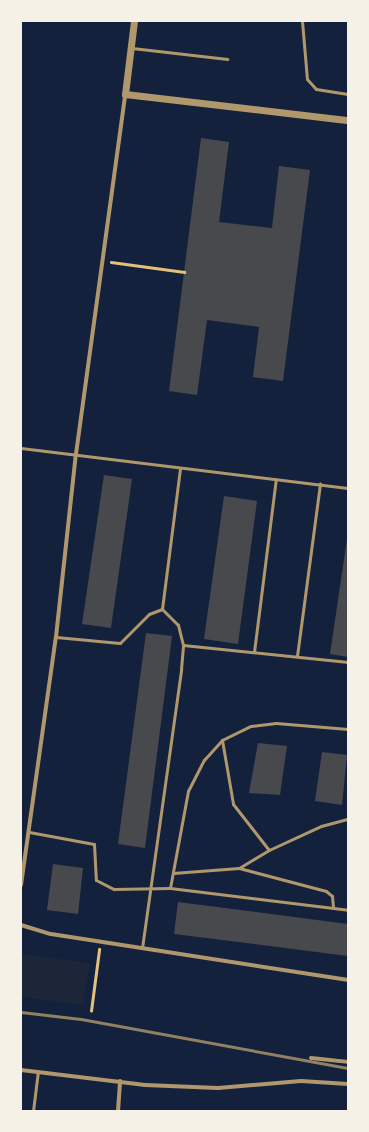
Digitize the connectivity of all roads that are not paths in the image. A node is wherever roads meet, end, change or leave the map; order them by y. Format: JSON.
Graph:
{"nodes":[{"id":1,"x":134,"y":21,"type":"edge"},
{"id":2,"x":302,"y":21,"type":"edge"},
{"id":3,"x":130,"y":47,"type":"junction"},
{"id":4,"x":227,"y":59,"type":"dead end"},
{"id":5,"x":124,"y":94,"type":"junction"},
{"id":6,"x":348,"y":94,"type":"edge"},
{"id":7,"x":348,"y":120,"type":"edge"},
{"id":8,"x":21,"y":448,"type":"edge"},
{"id":9,"x":76,"y":454,"type":"junction"},
{"id":10,"x":180,"y":468,"type":"junction"},
{"id":11,"x":276,"y":479,"type":"junction"},
{"id":12,"x":320,"y":484,"type":"junction"},
{"id":13,"x":348,"y":488,"type":"edge"},
{"id":14,"x":162,"y":609,"type":"junction"},
{"id":15,"x":56,"y":637,"type":"junction"},
{"id":16,"x":183,"y":645,"type":"junction"},
{"id":17,"x":254,"y":652,"type":"junction"},
{"id":18,"x":297,"y":656,"type":"junction"},
{"id":19,"x":348,"y":662,"type":"edge"},
{"id":20,"x":348,"y":729,"type":"edge"},
{"id":21,"x":222,"y":740,"type":"junction"},
{"id":22,"x":348,"y":819,"type":"edge"},
{"id":23,"x":29,"y":832,"type":"junction"},
{"id":24,"x":269,"y":850,"type":"junction"},
{"id":25,"x":239,"y":868,"type":"junction"},
{"id":26,"x":173,"y":873,"type":"junction"},
{"id":27,"x":21,"y":885,"type":"edge"},
{"id":28,"x":170,"y":888,"type":"junction"},
{"id":29,"x":150,"y":889,"type":"junction"},
{"id":30,"x":332,"y":908,"type":"junction"},
{"id":31,"x":348,"y":910,"type":"edge"},
{"id":32,"x":21,"y":925,"type":"edge"},
{"id":33,"x":142,"y":948,"type":"junction"},
{"id":34,"x":348,"y":980,"type":"edge"},
{"id":35,"x":311,"y":1058,"type":"dead end"},
{"id":36,"x":348,"y":1062,"type":"edge"},
{"id":37,"x":21,"y":1070,"type":"edge"},
{"id":38,"x":38,"y":1071,"type":"junction"},
{"id":39,"x":120,"y":1081,"type":"junction"},
{"id":40,"x":348,"y":1084,"type":"edge"},
{"id":41,"x":33,"y":1111,"type":"edge"},
{"id":42,"x":118,"y":1111,"type":"edge"}],
"edges":[{"from":1,"to":3,"type":"street"},
{"from":2,"to":6,"type":"lane"},
{"from":3,"to":4,"type":"lane"},
{"from":3,"to":5,"type":"street"},
{"from":5,"to":7,"type":"street"},
{"from":5,"to":9,"type":"street"},
{"from":8,"to":9,"type":"lane"},
{"from":9,"to":10,"type":"lane"},
{"from":9,"to":15,"type":"street"},
{"from":10,"to":11,"type":"lane"},
{"from":10,"to":14,"type":"lane"},
{"from":11,"to":12,"type":"lane"},
{"from":11,"to":17,"type":"lane"},
{"from":12,"to":13,"type":"lane"},
{"from":12,"to":18,"type":"lane"},
{"from":14,"to":15,"type":"lane"},
{"from":14,"to":16,"type":"lane"},
{"from":15,"to":23,"type":"street"},
{"from":16,"to":17,"type":"lane"},
{"from":16,"to":29,"type":"lane"},
{"from":17,"to":18,"type":"lane"},
{"from":18,"to":19,"type":"lane"},
{"from":20,"to":21,"type":"lane"},
{"from":21,"to":24,"type":"lane"},
{"from":21,"to":26,"type":"lane"},
{"from":22,"to":24,"type":"lane"},
{"from":23,"to":27,"type":"street"},
{"from":23,"to":29,"type":"lane"},
{"from":24,"to":25,"type":"lane"},
{"from":25,"to":26,"type":"lane"},
{"from":25,"to":30,"type":"lane"},
{"from":26,"to":28,"type":"lane"},
{"from":28,"to":29,"type":"lane"},
{"from":28,"to":30,"type":"lane"},
{"from":29,"to":33,"type":"lane"},
{"from":30,"to":31,"type":"lane"},
{"from":32,"to":33,"type":"street"},
{"from":33,"to":34,"type":"street"},
{"from":35,"to":36,"type":"street"},
{"from":37,"to":38,"type":"street"},
{"from":38,"to":39,"type":"street"},
{"from":38,"to":41,"type":"lane"},
{"from":39,"to":40,"type":"street"},
{"from":39,"to":42,"type":"street"}]}
